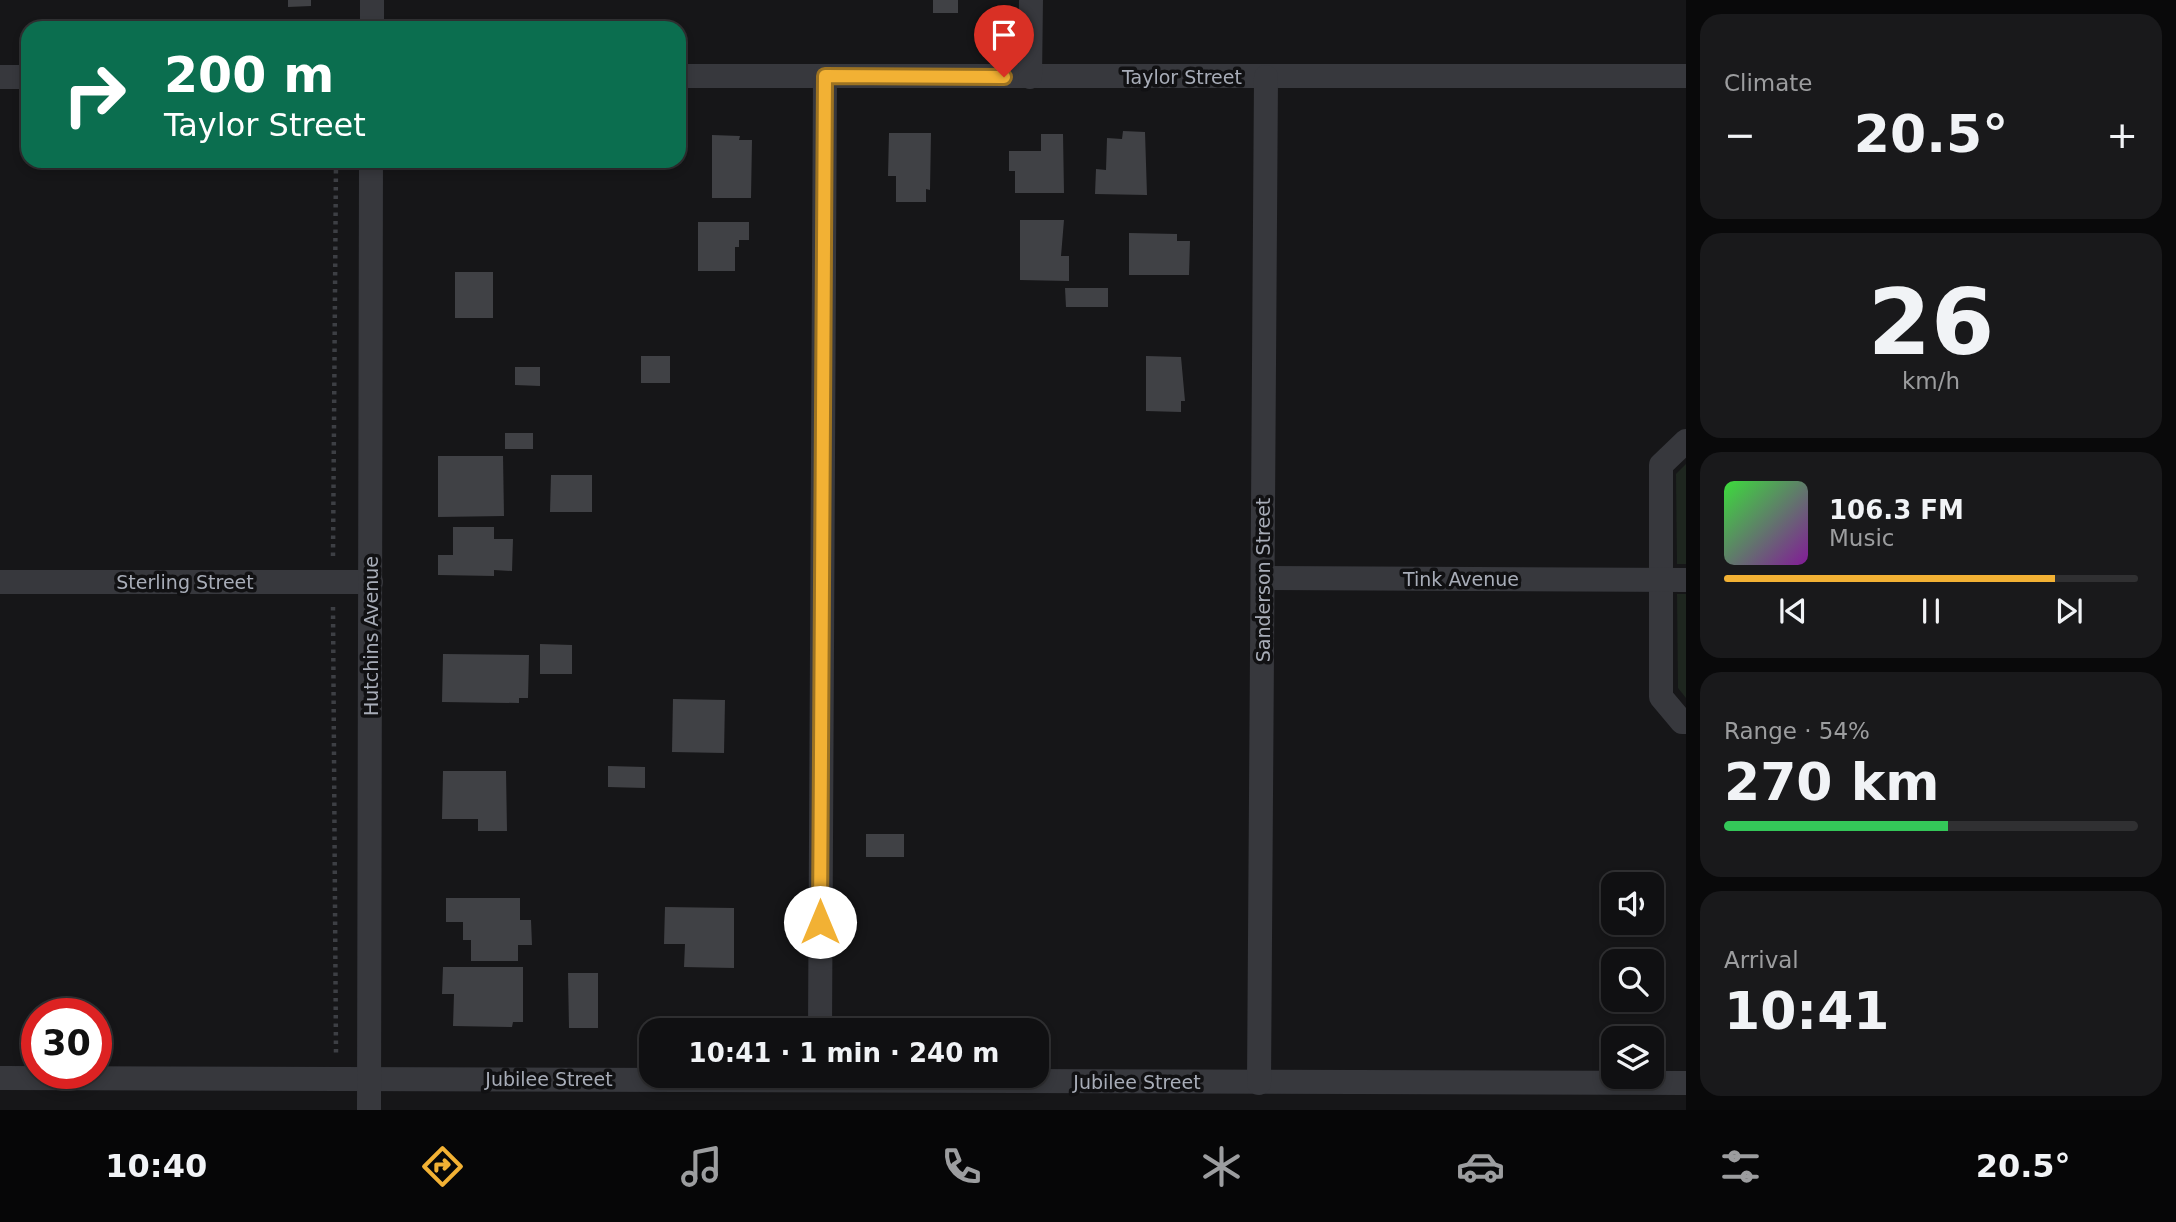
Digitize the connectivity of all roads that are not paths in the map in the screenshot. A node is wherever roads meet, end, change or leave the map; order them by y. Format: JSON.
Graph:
{"nodes":[{"id":1,"x":372,"y":0,"type":"edge"},
{"id":2,"x":1031,"y":0,"type":"edge"},
{"id":3,"x":372,"y":21,"type":"edge"},
{"id":4,"x":0,"y":76,"type":"edge"},
{"id":5,"x":686,"y":76,"type":"edge"},
{"id":6,"x":825,"y":76,"type":"junction"},
{"id":7,"x":1686,"y":76,"type":"edge"},
{"id":8,"x":21,"y":77,"type":"edge"},
{"id":9,"x":1030,"y":77,"type":"junction"},
{"id":10,"x":1266,"y":77,"type":"junction"},
{"id":11,"x":371,"y":168,"type":"edge"},
{"id":12,"x":1686,"y":441,"type":"edge"},
{"id":13,"x":1263,"y":578,"type":"junction"},
{"id":14,"x":1660,"y":580,"type":"junction"},
{"id":15,"x":1686,"y":580,"type":"edge"},
{"id":16,"x":0,"y":582,"type":"edge"},
{"id":17,"x":371,"y":582,"type":"junction"},
{"id":18,"x":1686,"y":722,"type":"edge"},
{"id":19,"x":820,"y":1018,"type":"edge"},
{"id":20,"x":0,"y":1078,"type":"edge"},
{"id":21,"x":639,"y":1078,"type":"edge"},
{"id":22,"x":369,"y":1079,"type":"junction"},
{"id":23,"x":1049,"y":1081,"type":"edge"},
{"id":24,"x":1259,"y":1083,"type":"junction"},
{"id":25,"x":1686,"y":1083,"type":"edge"},
{"id":26,"x":369,"y":1110,"type":"edge"}],
"edges":[{"from":1,"to":3,"type":"street"},
{"from":2,"to":9,"type":"street"},
{"from":4,"to":8,"type":"street"},
{"from":5,"to":6,"type":"street","name":"Taylor Street"},
{"from":6,"to":9,"type":"street","name":"Taylor Street"},
{"from":6,"to":19,"type":"street"},
{"from":7,"to":10,"type":"street","name":"Taylor Street"},
{"from":9,"to":10,"type":"street","name":"Taylor Street"},
{"from":10,"to":13,"type":"street","name":"Sanderson Street"},
{"from":11,"to":17,"type":"street","name":"Hutchins Avenue"},
{"from":12,"to":14,"type":"street"},
{"from":13,"to":14,"type":"street","name":"Tink Avenue"},
{"from":13,"to":24,"type":"street","name":"Sanderson Street"},
{"from":14,"to":15,"type":"street","name":"Tink Avenue"},
{"from":14,"to":18,"type":"street"},
{"from":16,"to":17,"type":"street","name":"Sterling Street"},
{"from":17,"to":22,"type":"street","name":"Hutchins Avenue"},
{"from":20,"to":22,"type":"street","name":"Jubilee Street"},
{"from":21,"to":22,"type":"street","name":"Jubilee Street"},
{"from":22,"to":26,"type":"street","name":"Hutchins Avenue"},
{"from":23,"to":24,"type":"street","name":"Jubilee Street"},
{"from":24,"to":25,"type":"street","name":"Jubilee Street"}]}
